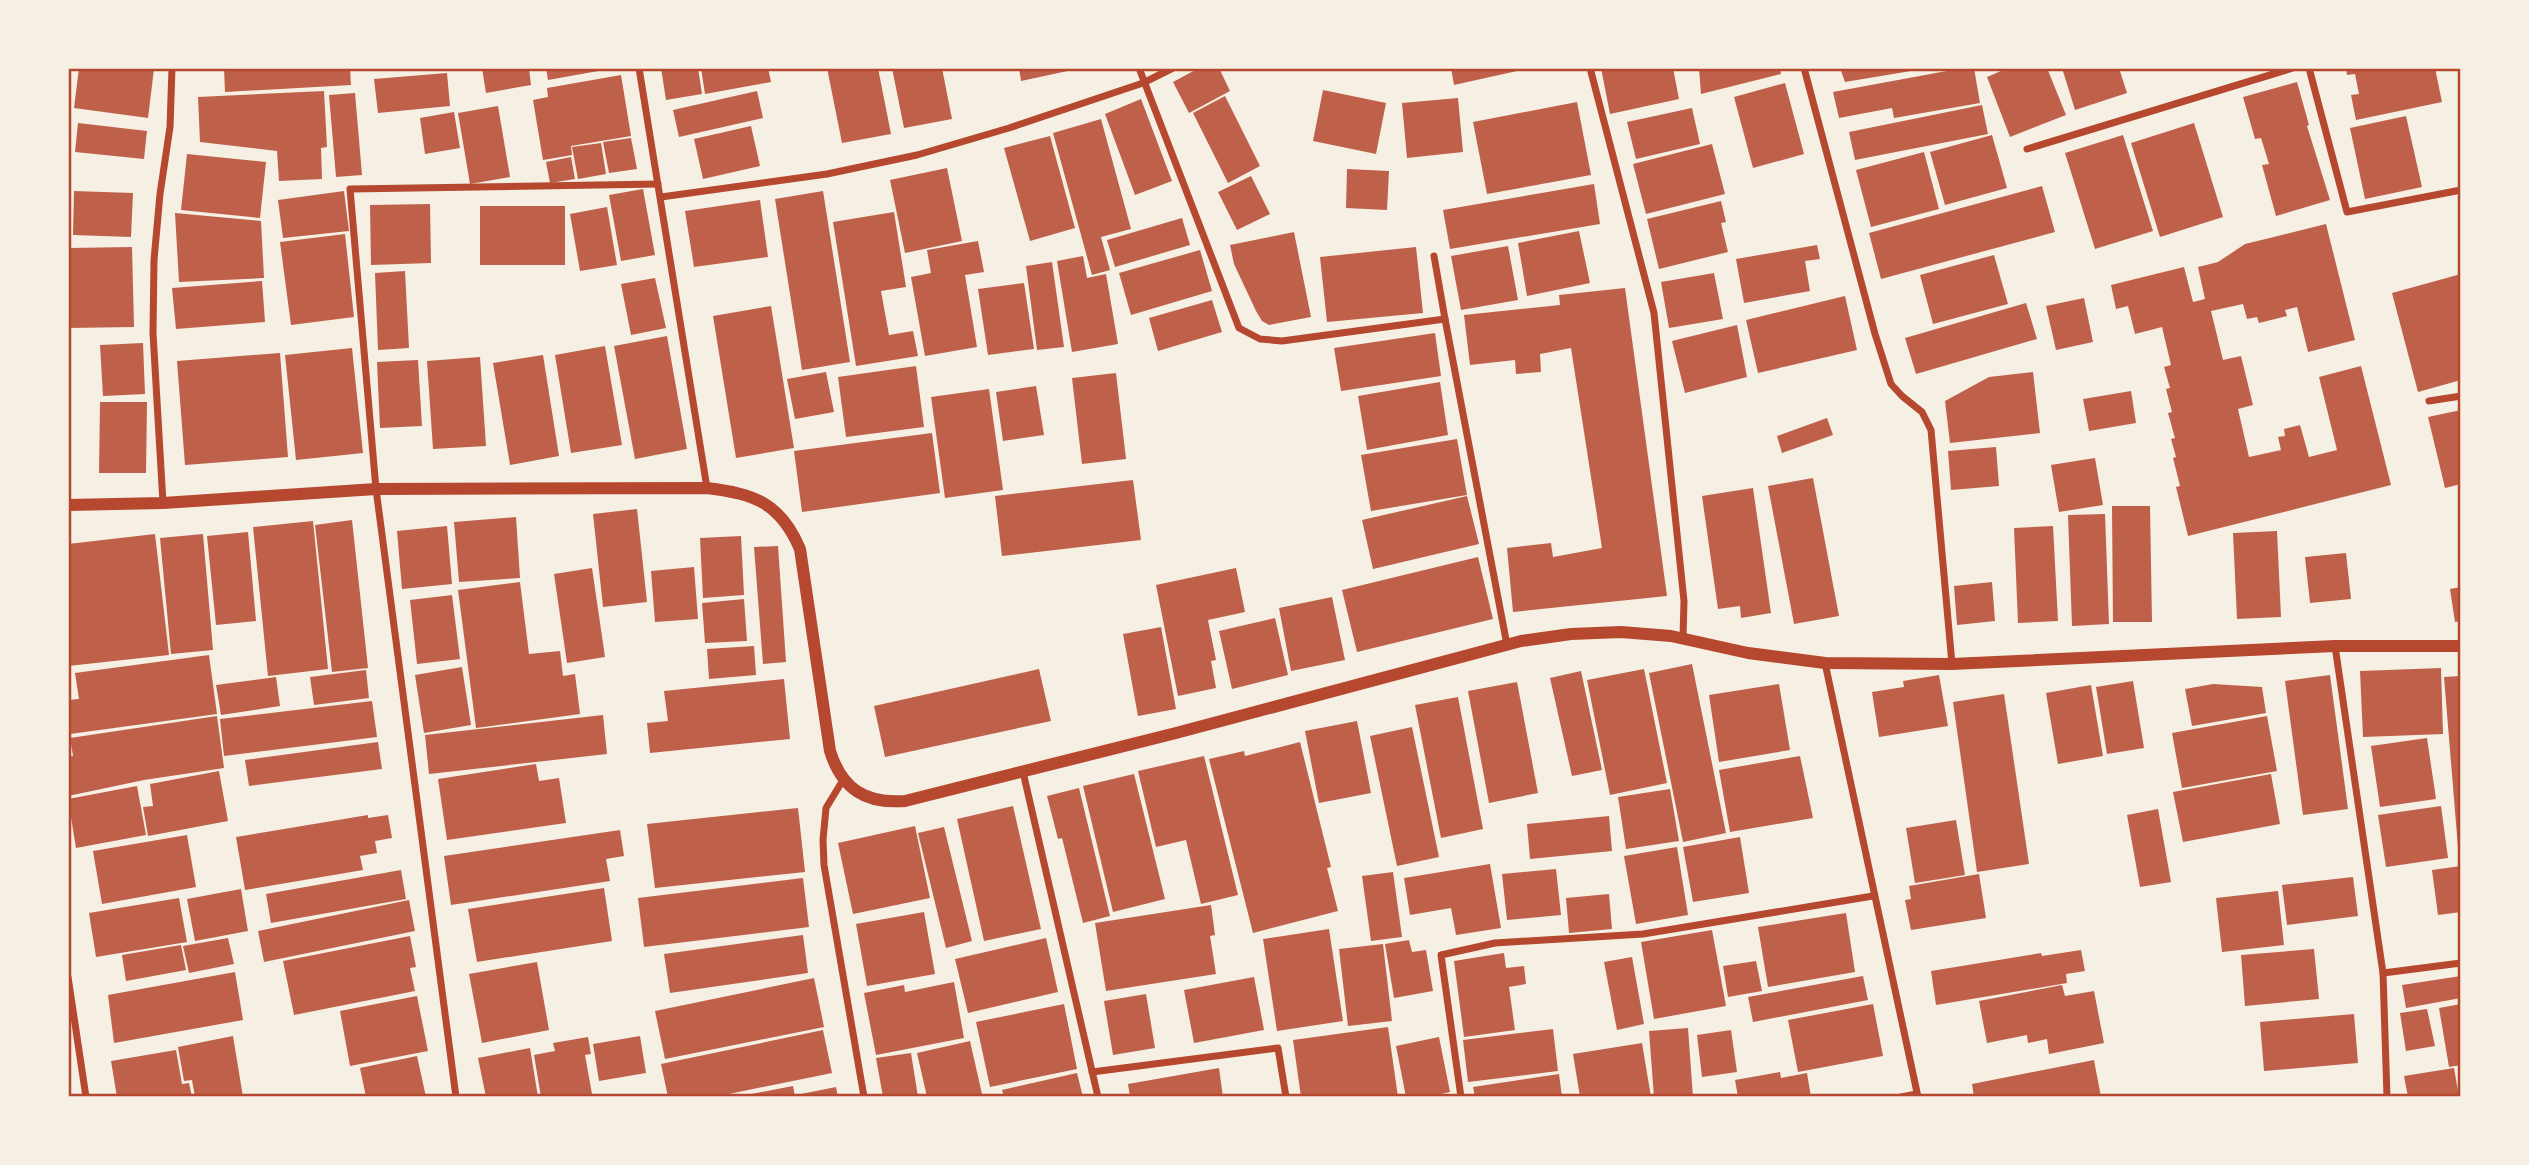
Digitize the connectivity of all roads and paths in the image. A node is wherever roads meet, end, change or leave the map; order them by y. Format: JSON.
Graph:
{"nodes":[{"id":1,"x":173,"y":68,"type":"edge"},
{"id":2,"x":639,"y":68,"type":"edge"},
{"id":3,"x":1139,"y":68,"type":"edge"},
{"id":4,"x":1173,"y":68,"type":"edge"},
{"id":5,"x":1590,"y":68,"type":"edge"},
{"id":6,"x":1804,"y":68,"type":"edge"},
{"id":7,"x":2293,"y":68,"type":"edge"},
{"id":8,"x":2309,"y":68,"type":"edge"},
{"id":9,"x":1143,"y":83,"type":"junction"},
{"id":10,"x":2027,"y":149,"type":"dead end"},
{"id":11,"x":658,"y":184,"type":"junction"},
{"id":12,"x":2461,"y":190,"type":"edge"},
{"id":13,"x":661,"y":197,"type":"junction"},
{"id":14,"x":1434,"y":256,"type":"dead end"},
{"id":15,"x":1445,"y":319,"type":"junction"},
{"id":16,"x":2461,"y":396,"type":"edge"},
{"id":17,"x":2429,"y":401,"type":"dead end"},
{"id":18,"x":707,"y":488,"type":"junction"},
{"id":19,"x":376,"y":489,"type":"junction"},
{"id":20,"x":163,"y":503,"type":"junction"},
{"id":21,"x":68,"y":505,"type":"edge"},
{"id":22,"x":1683,"y":638,"type":"junction"},
{"id":23,"x":1507,"y":645,"type":"junction"},
{"id":24,"x":2335,"y":646,"type":"junction"},
{"id":25,"x":2461,"y":646,"type":"edge"},
{"id":26,"x":1825,"y":663,"type":"junction"},
{"id":27,"x":1952,"y":664,"type":"junction"},
{"id":28,"x":1023,"y":772,"type":"junction"},
{"id":29,"x":843,"y":780,"type":"junction"},
{"id":30,"x":1873,"y":896,"type":"junction"},
{"id":31,"x":2461,"y":963,"type":"edge"},
{"id":32,"x":2383,"y":973,"type":"junction"},
{"id":33,"x":68,"y":977,"type":"edge"},
{"id":34,"x":1092,"y":1072,"type":"junction"},
{"id":35,"x":1918,"y":1096,"type":"edge"},
{"id":36,"x":86,"y":1097,"type":"edge"},
{"id":37,"x":456,"y":1097,"type":"edge"},
{"id":38,"x":864,"y":1097,"type":"edge"},
{"id":39,"x":1098,"y":1097,"type":"edge"},
{"id":40,"x":1286,"y":1097,"type":"edge"},
{"id":41,"x":1461,"y":1097,"type":"edge"},
{"id":42,"x":1901,"y":1097,"type":"edge"},
{"id":43,"x":2387,"y":1097,"type":"edge"}],
"edges":[{"from":1,"to":20,"type":"street"},
{"from":2,"to":11,"type":"street"},
{"from":3,"to":9,"type":"street"},
{"from":4,"to":9,"type":"street"},
{"from":5,"to":22,"type":"street"},
{"from":6,"to":27,"type":"street"},
{"from":7,"to":10,"type":"street"},
{"from":8,"to":12,"type":"street"},
{"from":9,"to":13,"type":"street"},
{"from":9,"to":15,"type":"street"},
{"from":11,"to":13,"type":"street"},
{"from":11,"to":19,"type":"street"},
{"from":13,"to":18,"type":"street"},
{"from":14,"to":15,"type":"street"},
{"from":15,"to":23,"type":"street"},
{"from":16,"to":17,"type":"street"},
{"from":18,"to":19,"type":"street"},
{"from":18,"to":29,"type":"street"},
{"from":19,"to":20,"type":"street"},
{"from":19,"to":37,"type":"street"},
{"from":20,"to":21,"type":"street"},
{"from":22,"to":23,"type":"street"},
{"from":22,"to":26,"type":"street"},
{"from":23,"to":28,"type":"street"},
{"from":24,"to":25,"type":"street"},
{"from":24,"to":27,"type":"street"},
{"from":24,"to":32,"type":"street"},
{"from":26,"to":27,"type":"street"},
{"from":26,"to":30,"type":"street"},
{"from":28,"to":29,"type":"street"},
{"from":28,"to":34,"type":"street"},
{"from":29,"to":38,"type":"street"},
{"from":30,"to":35,"type":"street"},
{"from":30,"to":41,"type":"street"},
{"from":31,"to":32,"type":"street"},
{"from":32,"to":43,"type":"street"},
{"from":33,"to":36,"type":"street"},
{"from":34,"to":39,"type":"street"},
{"from":34,"to":40,"type":"street"},
{"from":35,"to":42,"type":"street"}]}
